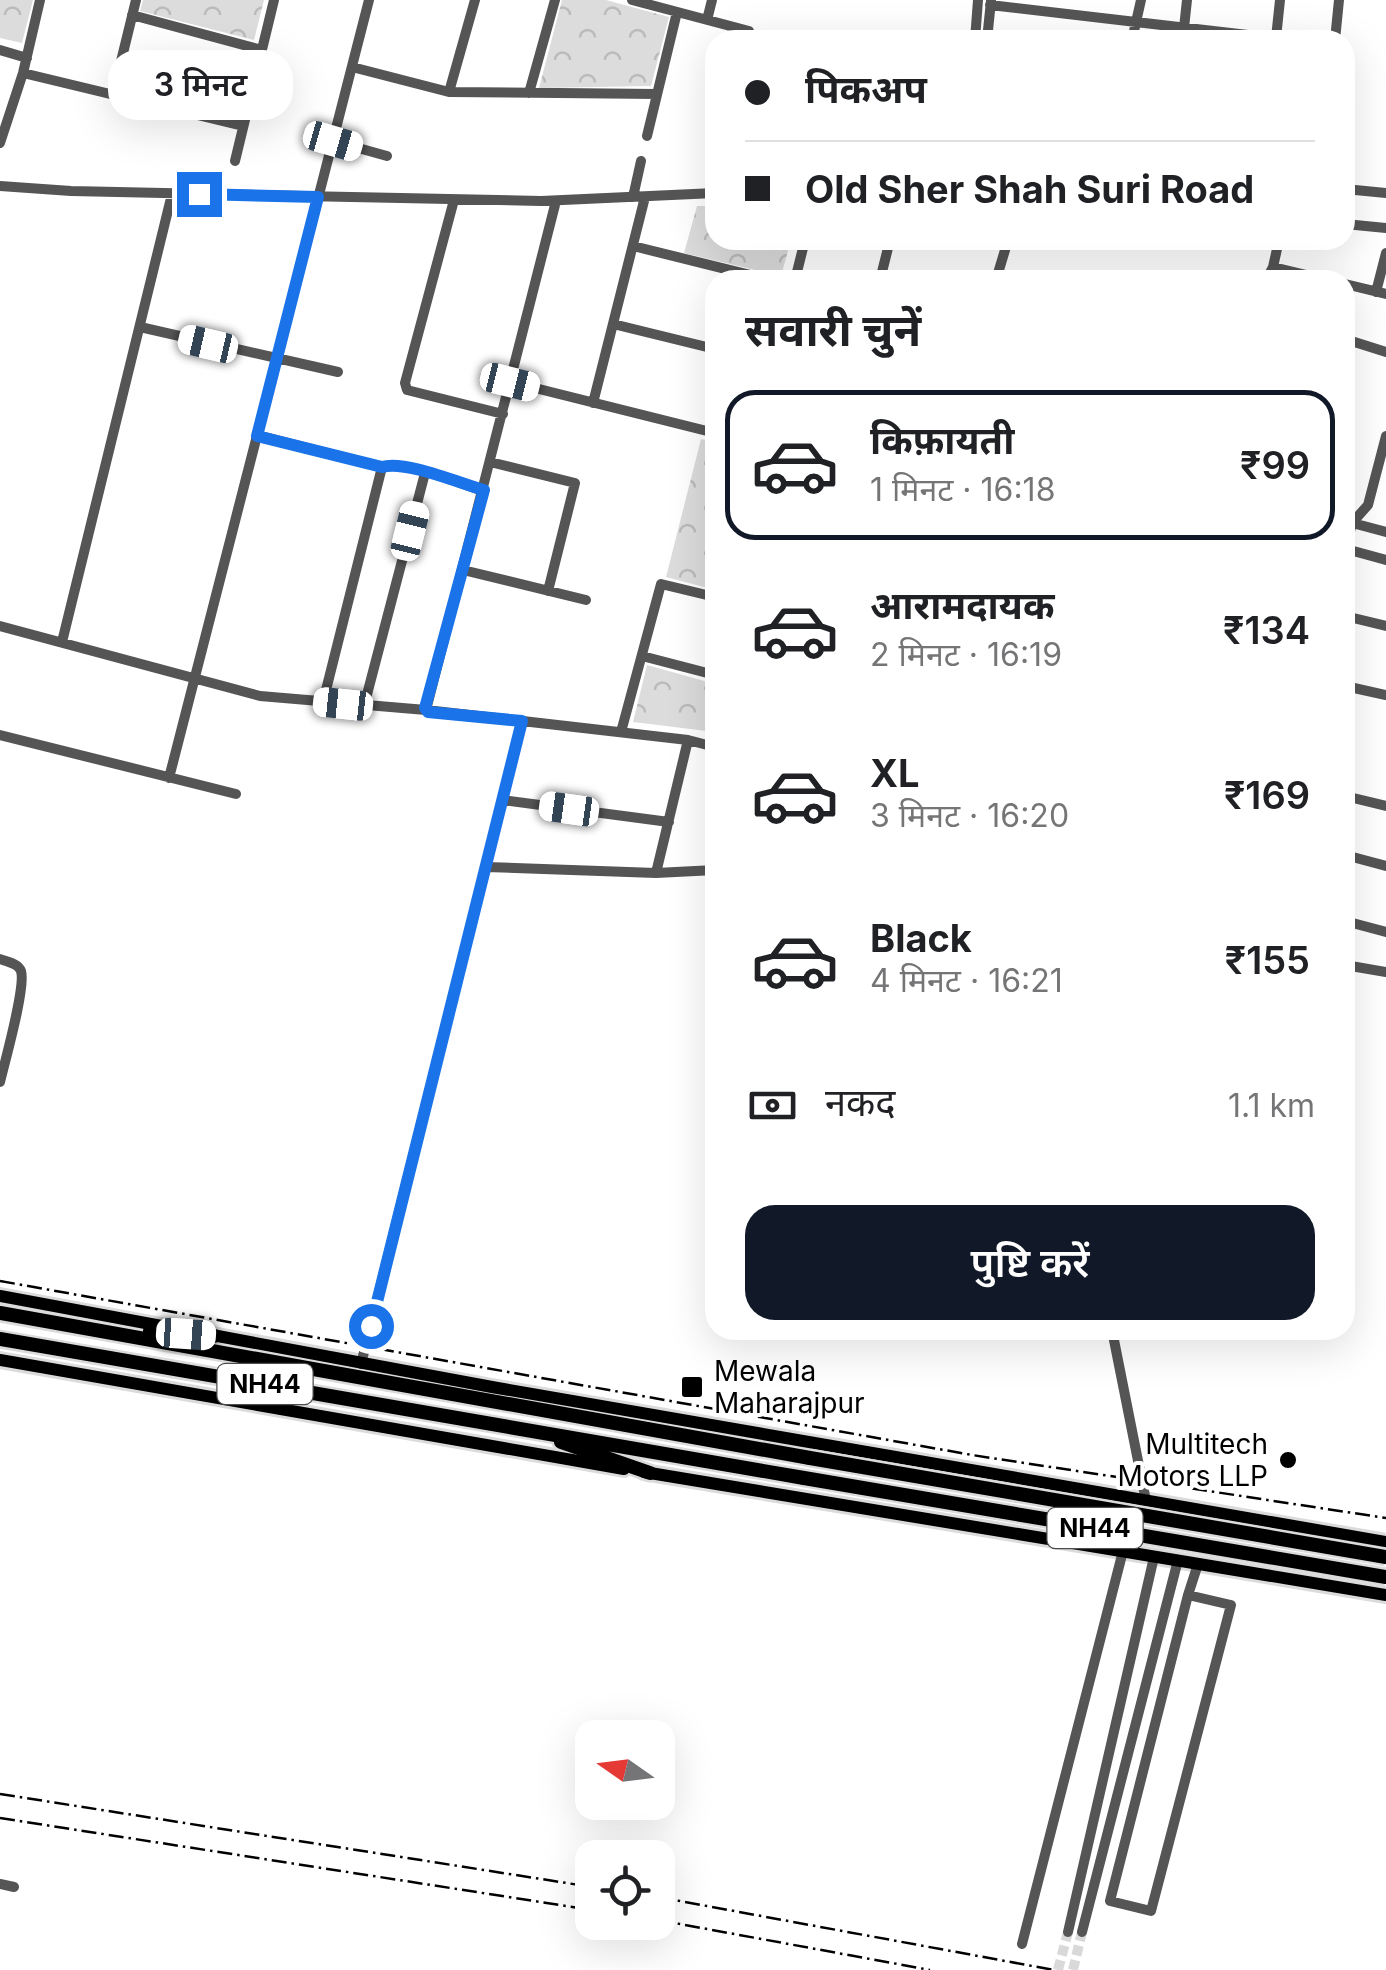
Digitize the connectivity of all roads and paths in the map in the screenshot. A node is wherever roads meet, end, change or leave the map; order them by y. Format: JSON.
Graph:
{"nodes":[{"id":1,"x":40,"y":0,"type":"edge"},
{"id":2,"x":136,"y":0,"type":"edge"},
{"id":3,"x":274,"y":0,"type":"edge"},
{"id":4,"x":369,"y":0,"type":"edge"},
{"id":5,"x":475,"y":0,"type":"edge"},
{"id":6,"x":554,"y":0,"type":"edge"},
{"id":7,"x":632,"y":0,"type":"edge"},
{"id":8,"x":712,"y":0,"type":"edge"},
{"id":9,"x":978,"y":0,"type":"edge"},
{"id":10,"x":1141,"y":0,"type":"edge"},
{"id":11,"x":1187,"y":0,"type":"edge"},
{"id":12,"x":1280,"y":0,"type":"edge"},
{"id":13,"x":1339,"y":0,"type":"edge"},
{"id":14,"x":991,"y":3,"type":"edge"},
{"id":15,"x":675,"y":8,"type":"edge"},
{"id":16,"x":132,"y":15,"type":"junction"},
{"id":17,"x":707,"y":20,"type":"junction"},
{"id":18,"x":1136,"y":24,"type":"junction"},
{"id":19,"x":1184,"y":28,"type":"junction"},
{"id":20,"x":745,"y":30,"type":"edge"},
{"id":21,"x":975,"y":30,"type":"edge"},
{"id":22,"x":988,"y":30,"type":"edge"},
{"id":23,"x":1134,"y":30,"type":"edge"},
{"id":24,"x":1190,"y":30,"type":"edge"},
{"id":25,"x":1277,"y":30,"type":"edge"},
{"id":26,"x":1336,"y":30,"type":"edge"},
{"id":27,"x":0,"y":50,"type":"edge"},
{"id":28,"x":262,"y":50,"type":"junction"},
{"id":29,"x":27,"y":58,"type":"junction"},
{"id":30,"x":352,"y":67,"type":"junction"},
{"id":31,"x":23,"y":73,"type":"junction"},
{"id":32,"x":450,"y":92,"type":"junction"},
{"id":33,"x":530,"y":93,"type":"junction"},
{"id":34,"x":113,"y":94,"type":"junction"},
{"id":35,"x":657,"y":94,"type":"junction"},
{"id":36,"x":243,"y":126,"type":"junction"},
{"id":37,"x":647,"y":136,"type":"dead end"},
{"id":38,"x":333,"y":141,"type":"junction"},
{"id":39,"x":0,"y":143,"type":"edge"},
{"id":40,"x":387,"y":156,"type":"dead end"},
{"id":41,"x":642,"y":160,"type":"dead end"},
{"id":42,"x":235,"y":162,"type":"dead end"},
{"id":43,"x":0,"y":186,"type":"edge"},
{"id":44,"x":1355,"y":190,"type":"edge"},
{"id":45,"x":1386,"y":192,"type":"edge"},
{"id":46,"x":705,"y":193,"type":"edge"},
{"id":47,"x":172,"y":194,"type":"junction"},
{"id":48,"x":318,"y":197,"type":"junction"},
{"id":49,"x":639,"y":197,"type":"junction"},
{"id":50,"x":454,"y":200,"type":"junction"},
{"id":51,"x":556,"y":201,"type":"junction"},
{"id":52,"x":1355,"y":225,"type":"edge"},
{"id":53,"x":1386,"y":228,"type":"edge"},
{"id":54,"x":633,"y":246,"type":"junction"},
{"id":55,"x":1277,"y":250,"type":"edge"},
{"id":56,"x":1386,"y":252,"type":"edge"},
{"id":57,"x":1273,"y":267,"type":"junction"},
{"id":58,"x":730,"y":270,"type":"edge"},
{"id":59,"x":1271,"y":270,"type":"edge"},
{"id":60,"x":1286,"y":270,"type":"edge"},
{"id":61,"x":1355,"y":286,"type":"edge"},
{"id":62,"x":1381,"y":293,"type":"edge"},
{"id":63,"x":613,"y":324,"type":"junction"},
{"id":64,"x":140,"y":327,"type":"junction"},
{"id":65,"x":1355,"y":343,"type":"edge"},
{"id":66,"x":705,"y":347,"type":"edge"},
{"id":67,"x":1386,"y":352,"type":"edge"},
{"id":68,"x":276,"y":360,"type":"junction"},
{"id":69,"x":338,"y":372,"type":"dead end"},
{"id":70,"x":510,"y":382,"type":"junction"},
{"id":71,"x":592,"y":403,"type":"junction"},
{"id":72,"x":503,"y":414,"type":"junction"},
{"id":73,"x":705,"y":431,"type":"edge"},
{"id":74,"x":257,"y":436,"type":"junction"},
{"id":75,"x":1386,"y":436,"type":"edge"},
{"id":76,"x":490,"y":462,"type":"junction"},
{"id":77,"x":382,"y":467,"type":"junction"},
{"id":78,"x":425,"y":473,"type":"junction"},
{"id":79,"x":484,"y":490,"type":"junction"},
{"id":80,"x":1355,"y":517,"type":"edge"},
{"id":81,"x":1355,"y":524,"type":"edge"},
{"id":82,"x":1386,"y":532,"type":"edge"},
{"id":83,"x":1355,"y":553,"type":"edge"},
{"id":84,"x":1386,"y":560,"type":"edge"},
{"id":85,"x":464,"y":570,"type":"junction"},
{"id":86,"x":548,"y":591,"type":"junction"},
{"id":87,"x":705,"y":595,"type":"edge"},
{"id":88,"x":586,"y":600,"type":"dead end"},
{"id":89,"x":1355,"y":618,"type":"edge"},
{"id":90,"x":0,"y":626,"type":"edge"},
{"id":91,"x":1386,"y":626,"type":"edge"},
{"id":92,"x":62,"y":642,"type":"junction"},
{"id":93,"x":642,"y":656,"type":"junction"},
{"id":94,"x":705,"y":673,"type":"edge"},
{"id":95,"x":194,"y":678,"type":"junction"},
{"id":96,"x":1355,"y":688,"type":"edge"},
{"id":97,"x":1386,"y":695,"type":"edge"},
{"id":98,"x":322,"y":702,"type":"junction"},
{"id":99,"x":364,"y":706,"type":"junction"},
{"id":100,"x":426,"y":710,"type":"junction"},
{"id":101,"x":522,"y":721,"type":"junction"},
{"id":102,"x":622,"y":732,"type":"junction"},
{"id":103,"x":0,"y":735,"type":"edge"},
{"id":104,"x":688,"y":740,"type":"junction"},
{"id":105,"x":705,"y":744,"type":"edge"},
{"id":106,"x":169,"y":778,"type":"junction"},
{"id":107,"x":236,"y":794,"type":"dead end"},
{"id":108,"x":1355,"y":798,"type":"edge"},
{"id":109,"x":502,"y":800,"type":"junction"},
{"id":110,"x":1386,"y":806,"type":"edge"},
{"id":111,"x":668,"y":822,"type":"junction"},
{"id":112,"x":1355,"y":858,"type":"edge"},
{"id":113,"x":1386,"y":866,"type":"edge"},
{"id":114,"x":486,"y":867,"type":"junction"},
{"id":115,"x":705,"y":871,"type":"edge"},
{"id":116,"x":656,"y":873,"type":"junction"},
{"id":117,"x":1355,"y":924,"type":"edge"},
{"id":118,"x":1386,"y":932,"type":"edge"},
{"id":119,"x":0,"y":960,"type":"edge"},
{"id":120,"x":1355,"y":967,"type":"edge"},
{"id":121,"x":1386,"y":972,"type":"edge"},
{"id":122,"x":0,"y":1082,"type":"edge"},
{"id":123,"x":0,"y":1296,"type":"edge"},
{"id":124,"x":0,"y":1314,"type":"edge"},
{"id":125,"x":100,"y":1330,"type":"junction"},
{"id":126,"x":214,"y":1336,"type":"junction"},
{"id":127,"x":0,"y":1338,"type":"edge"},
{"id":128,"x":1114,"y":1340,"type":"edge"},
{"id":129,"x":0,"y":1360,"type":"edge"},
{"id":130,"x":361,"y":1364,"type":"junction"},
{"id":131,"x":530,"y":1430,"type":"junction"},
{"id":132,"x":650,"y":1473,"type":"junction"},
{"id":133,"x":1146,"y":1500,"type":"junction"},
{"id":134,"x":1299,"y":1527,"type":"junction"},
{"id":135,"x":1386,"y":1542,"type":"edge"},
{"id":136,"x":1122,"y":1551,"type":"junction"},
{"id":137,"x":1386,"y":1556,"type":"edge"},
{"id":138,"x":1154,"y":1558,"type":"junction"},
{"id":139,"x":1178,"y":1560,"type":"junction"},
{"id":140,"x":1198,"y":1564,"type":"junction"},
{"id":141,"x":1386,"y":1578,"type":"edge"},
{"id":142,"x":1290,"y":1579,"type":"junction"},
{"id":143,"x":1386,"y":1595,"type":"edge"},
{"id":144,"x":1188,"y":1596,"type":"junction"},
{"id":145,"x":0,"y":1884,"type":"edge"},
{"id":146,"x":14,"y":1887,"type":"dead end"},
{"id":147,"x":1068,"y":1932,"type":"tunnel mouth"},
{"id":148,"x":1082,"y":1932,"type":"tunnel mouth"},
{"id":149,"x":1022,"y":1944,"type":"dead end"}],
"edges":[{"from":1,"to":29,"type":"street"},
{"from":2,"to":16,"type":"street"},
{"from":3,"to":28,"type":"street"},
{"from":4,"to":30,"type":"street"},
{"from":5,"to":32,"type":"street"},
{"from":6,"to":33,"type":"street"},
{"from":7,"to":15,"type":"street"},
{"from":8,"to":17,"type":"street"},
{"from":9,"to":21,"type":"street"},
{"from":10,"to":18,"type":"street"},
{"from":11,"to":19,"type":"street"},
{"from":12,"to":25,"type":"street"},
{"from":13,"to":26,"type":"street"},
{"from":14,"to":18,"type":"street"},
{"from":14,"to":22,"type":"street"},
{"from":15,"to":17,"type":"street"},
{"from":15,"to":35,"type":"street"},
{"from":16,"to":28,"type":"street"},
{"from":16,"to":34,"type":"street"},
{"from":17,"to":20,"type":"street"},
{"from":18,"to":19,"type":"street"},
{"from":18,"to":23,"type":"street"},
{"from":19,"to":24,"type":"street"},
{"from":27,"to":29,"type":"street"},
{"from":28,"to":36,"type":"street"},
{"from":29,"to":31,"type":"street"},
{"from":30,"to":32,"type":"street"},
{"from":30,"to":38,"type":"street"},
{"from":31,"to":34,"type":"street"},
{"from":31,"to":39,"type":"street"},
{"from":32,"to":33,"type":"street"},
{"from":33,"to":35,"type":"street"},
{"from":34,"to":36,"type":"street"},
{"from":35,"to":37,"type":"street"},
{"from":36,"to":42,"type":"street"},
{"from":38,"to":40,"type":"street"},
{"from":38,"to":48,"type":"street"},
{"from":41,"to":49,"type":"street"},
{"from":43,"to":47,"type":"street"},
{"from":44,"to":45,"type":"street"},
{"from":46,"to":49,"type":"street"},
{"from":47,"to":48,"type":"street"},
{"from":47,"to":64,"type":"street"},
{"from":48,"to":50,"type":"street"},
{"from":48,"to":68,"type":"street"},
{"from":49,"to":51,"type":"street"},
{"from":49,"to":54,"type":"street"},
{"from":50,"to":51,"type":"street"},
{"from":50,"to":72,"type":"street"},
{"from":51,"to":70,"type":"street"},
{"from":52,"to":53,"type":"street"},
{"from":54,"to":58,"type":"street"},
{"from":54,"to":63,"type":"street"},
{"from":55,"to":57,"type":"street"},
{"from":56,"to":62,"type":"street"},
{"from":57,"to":59,"type":"street"},
{"from":57,"to":60,"type":"street"},
{"from":61,"to":62,"type":"street"},
{"from":63,"to":66,"type":"street"},
{"from":63,"to":71,"type":"street"},
{"from":64,"to":68,"type":"street"},
{"from":64,"to":92,"type":"street"},
{"from":65,"to":67,"type":"street"},
{"from":68,"to":69,"type":"street"},
{"from":68,"to":74,"type":"street"},
{"from":70,"to":71,"type":"street"},
{"from":70,"to":72,"type":"street"},
{"from":71,"to":73,"type":"street"},
{"from":72,"to":76,"type":"street"},
{"from":74,"to":77,"type":"street"},
{"from":74,"to":95,"type":"street"},
{"from":75,"to":80,"type":"street"},
{"from":76,"to":79,"type":"street"},
{"from":76,"to":86,"type":"street"},
{"from":77,"to":78,"type":"street"},
{"from":77,"to":98,"type":"street"},
{"from":78,"to":79,"type":"street"},
{"from":78,"to":99,"type":"street"},
{"from":79,"to":85,"type":"street"},
{"from":81,"to":82,"type":"street"},
{"from":83,"to":84,"type":"street"},
{"from":85,"to":86,"type":"street"},
{"from":85,"to":100,"type":"street"},
{"from":86,"to":88,"type":"street"},
{"from":87,"to":93,"type":"street"},
{"from":89,"to":91,"type":"street"},
{"from":90,"to":92,"type":"street"},
{"from":92,"to":95,"type":"street"},
{"from":93,"to":94,"type":"street"},
{"from":93,"to":102,"type":"street"},
{"from":95,"to":98,"type":"street"},
{"from":95,"to":106,"type":"street"},
{"from":96,"to":97,"type":"street"},
{"from":98,"to":99,"type":"street"},
{"from":99,"to":100,"type":"street"},
{"from":100,"to":101,"type":"street"},
{"from":101,"to":102,"type":"street"},
{"from":101,"to":109,"type":"street"},
{"from":102,"to":104,"type":"street"},
{"from":103,"to":106,"type":"street"},
{"from":104,"to":105,"type":"street"},
{"from":104,"to":111,"type":"street"},
{"from":106,"to":107,"type":"street"},
{"from":108,"to":110,"type":"street"},
{"from":109,"to":111,"type":"street"},
{"from":109,"to":114,"type":"street"},
{"from":111,"to":116,"type":"street"},
{"from":112,"to":113,"type":"street"},
{"from":114,"to":116,"type":"street"},
{"from":114,"to":130,"type":"street"},
{"from":115,"to":116,"type":"street"},
{"from":117,"to":118,"type":"street"},
{"from":119,"to":122,"type":"street"},
{"from":120,"to":121,"type":"street"},
{"from":123,"to":126,"type":"main road"},
{"from":124,"to":125,"type":"highway","number":"NH44"},
{"from":125,"to":126,"type":"highway"},
{"from":125,"to":137,"type":"highway","number":"NH44","bridge":true},
{"from":126,"to":130,"type":"main road"},
{"from":127,"to":131,"type":"highway","number":"NH44"},
{"from":128,"to":133,"type":"street"},
{"from":129,"to":132,"type":"main road"},
{"from":130,"to":133,"type":"main road"},
{"from":131,"to":132,"type":"highway"},
{"from":131,"to":141,"type":"highway","number":"NH44","bridge":true},
{"from":132,"to":136,"type":"main road"},
{"from":133,"to":134,"type":"main road"},
{"from":134,"to":135,"type":"main road"},
{"from":134,"to":142,"type":"main road"},
{"from":136,"to":138,"type":"main road"},
{"from":136,"to":149,"type":"street"},
{"from":138,"to":139,"type":"main road"},
{"from":138,"to":147,"type":"street"},
{"from":139,"to":140,"type":"main road"},
{"from":139,"to":148,"type":"street"},
{"from":140,"to":142,"type":"main road"},
{"from":140,"to":144,"type":"street"},
{"from":142,"to":143,"type":"main road"},
{"from":144,"to":144,"type":"street"},
{"from":145,"to":146,"type":"street"}]}
